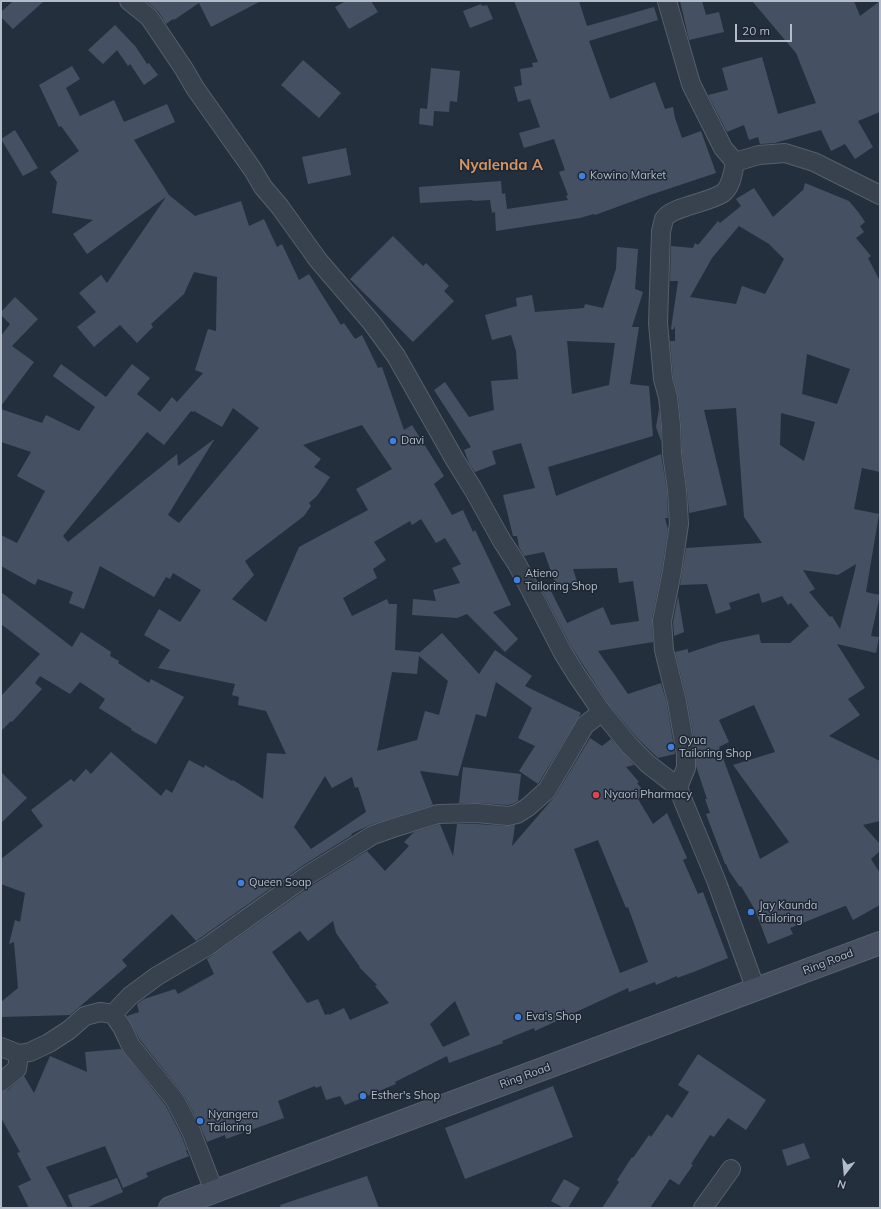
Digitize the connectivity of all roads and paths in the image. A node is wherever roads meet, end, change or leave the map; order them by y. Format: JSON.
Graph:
{"nodes":[{"id":1,"x":130,"y":1,"type":"edge"},
{"id":2,"x":666,"y":1,"type":"edge"},
{"id":3,"x":735,"y":162,"type":"junction"},
{"id":4,"x":880,"y":195,"type":"edge"},
{"id":5,"x":602,"y":712,"type":"junction"},
{"id":6,"x":678,"y":788,"type":"junction"},
{"id":7,"x":880,"y":943,"type":"edge"},
{"id":8,"x":756,"y":990,"type":"junction"},
{"id":9,"x":113,"y":1014,"type":"junction"},
{"id":10,"x":1,"y":1047,"type":"edge"},
{"id":11,"x":19,"y":1054,"type":"junction"},
{"id":12,"x":1,"y":1082,"type":"edge"},
{"id":13,"x":731,"y":1169,"type":"dead end"},
{"id":14,"x":214,"y":1191,"type":"junction"},
{"id":15,"x":170,"y":1208,"type":"edge"},
{"id":16,"x":703,"y":1208,"type":"edge"}],
"edges":[{"from":1,"to":5,"type":"street"},
{"from":2,"to":3,"type":"street"},
{"from":3,"to":4,"type":"street"},
{"from":3,"to":6,"type":"street"},
{"from":5,"to":6,"type":"street"},
{"from":5,"to":9,"type":"street"},
{"from":6,"to":8,"type":"street"},
{"from":7,"to":8,"type":"main road","name":"Ring Road"},
{"from":8,"to":14,"type":"main road","name":"Ring Road"},
{"from":9,"to":11,"type":"street"},
{"from":9,"to":14,"type":"street"},
{"from":10,"to":11,"type":"street"},
{"from":11,"to":12,"type":"street"},
{"from":13,"to":16,"type":"street"},
{"from":14,"to":15,"type":"main road","name":"Ring Road"}]}
